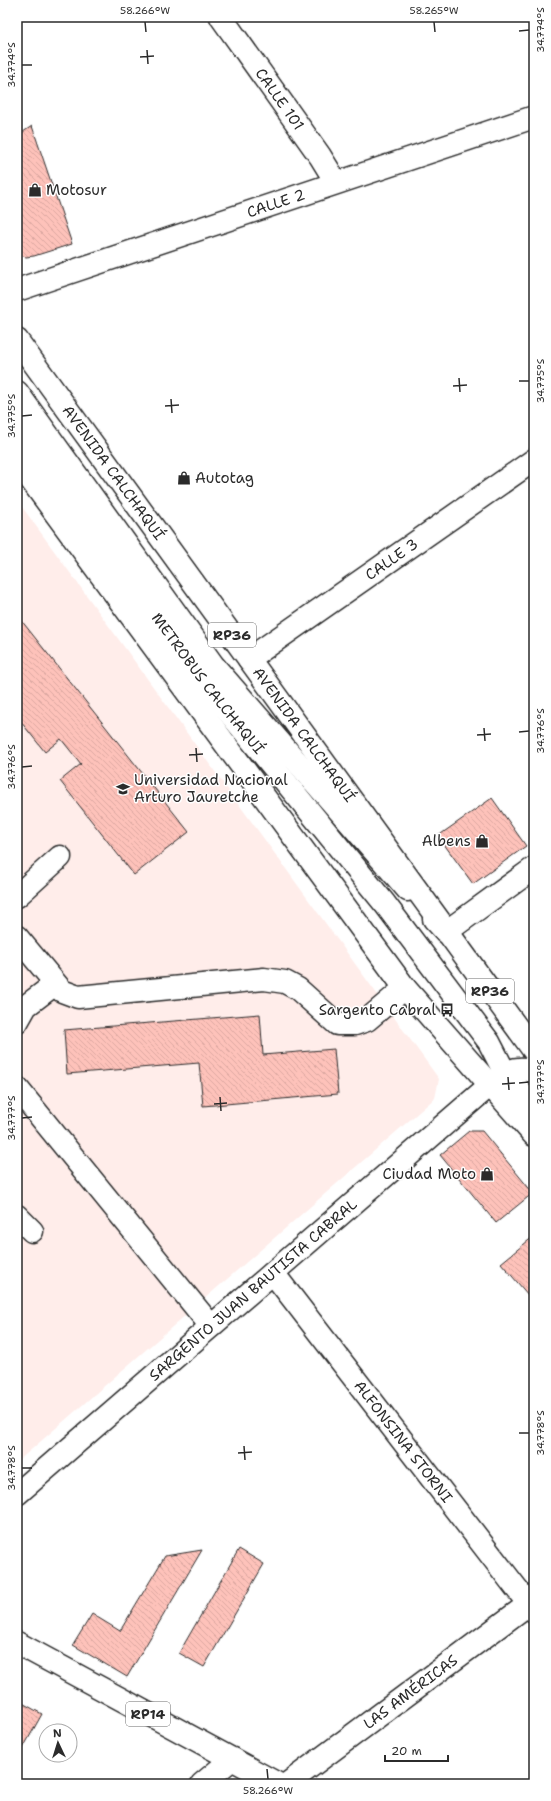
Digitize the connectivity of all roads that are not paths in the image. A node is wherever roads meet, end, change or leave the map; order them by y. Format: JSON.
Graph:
{"nodes":[{"id":1,"x":221,"y":17,"type":"edge"},
{"id":2,"x":534,"y":117,"type":"edge"},
{"id":3,"x":336,"y":182,"type":"junction"},
{"id":4,"x":17,"y":290,"type":"edge"},
{"id":5,"x":17,"y":340,"type":"edge"},
{"id":6,"x":17,"y":392,"type":"edge"},
{"id":7,"x":17,"y":428,"type":"edge"},
{"id":8,"x":534,"y":460,"type":"edge"},
{"id":9,"x":17,"y":461,"type":"edge"},
{"id":10,"x":249,"y":659,"type":"junction"},
{"id":11,"x":60,"y":857,"type":"dead end"},
{"id":12,"x":534,"y":868,"type":"edge"},
{"id":13,"x":17,"y":896,"type":"edge"},
{"id":14,"x":446,"y":932,"type":"junction"},
{"id":15,"x":17,"y":937,"type":"edge"},
{"id":16,"x":55,"y":984,"type":"junction"},
{"id":17,"x":405,"y":988,"type":"junction"},
{"id":18,"x":17,"y":1022,"type":"edge"},
{"id":19,"x":534,"y":1051,"type":"edge"},
{"id":20,"x":534,"y":1072,"type":"edge"},
{"id":21,"x":497,"y":1079,"type":"junction"},
{"id":22,"x":17,"y":1088,"type":"edge"},
{"id":23,"x":534,"y":1107,"type":"edge"},
{"id":24,"x":534,"y":1135,"type":"edge"},
{"id":25,"x":17,"y":1216,"type":"edge"},
{"id":26,"x":32,"y":1232,"type":"dead end"},
{"id":27,"x":273,"y":1273,"type":"junction"},
{"id":28,"x":211,"y":1326,"type":"junction"},
{"id":29,"x":17,"y":1494,"type":"edge"},
{"id":30,"x":532,"y":1605,"type":"edge"},
{"id":31,"x":17,"y":1643,"type":"edge"},
{"id":32,"x":232,"y":1759,"type":"junction"},
{"id":33,"x":202,"y":1784,"type":"edge"},
{"id":34,"x":278,"y":1784,"type":"edge"},
{"id":35,"x":287,"y":1784,"type":"edge"}],
"edges":[{"from":1,"to":3,"type":"street","name":"CALLE 101"},
{"from":2,"to":3,"type":"street","name":"CALLE 2"},
{"from":3,"to":4,"type":"street","name":"CALLE 2"},
{"from":5,"to":10,"type":"street","name":"AVENIDA CALCHAQUÍ","number":"RP36"},
{"from":6,"to":14,"type":"street","name":"METROBUS CALCHAQUÍ"},
{"from":7,"to":21,"type":"street","name":"METROBUS CALCHAQUÍ"},
{"from":8,"to":10,"type":"street","name":"CALLE 3"},
{"from":9,"to":17,"type":"street"},
{"from":10,"to":14,"type":"street","name":"AVENIDA CALCHAQUÍ","number":"RP36"},
{"from":11,"to":13,"type":"street"},
{"from":12,"to":14,"type":"street"},
{"from":14,"to":19,"type":"street","name":"AVENIDA CALCHAQUÍ","number":"RP36"},
{"from":15,"to":16,"type":"street"},
{"from":16,"to":17,"type":"street"},
{"from":16,"to":18,"type":"street"},
{"from":17,"to":21,"type":"street"},
{"from":20,"to":21,"type":"street"},
{"from":21,"to":23,"type":"street","name":"METROBUS CALCHAQUÍ"},
{"from":21,"to":24,"type":"street"},
{"from":21,"to":27,"type":"street","name":"SARGENTO JUAN BAUTISTA CABRAL"},
{"from":22,"to":28,"type":"street"},
{"from":25,"to":26,"type":"street"},
{"from":27,"to":28,"type":"street","name":"SARGENTO JUAN BAUTISTA CABRAL"},
{"from":27,"to":30,"type":"street","name":"ALFONSINA STORNI"},
{"from":28,"to":29,"type":"street","name":"SARGENTO JUAN BAUTISTA CABRAL"},
{"from":30,"to":35,"type":"street","name":"LAS AMÉRICAS"},
{"from":31,"to":32,"type":"street","number":"RP14"},
{"from":32,"to":33,"type":"street"},
{"from":32,"to":34,"type":"street","number":"RP14"}]}
